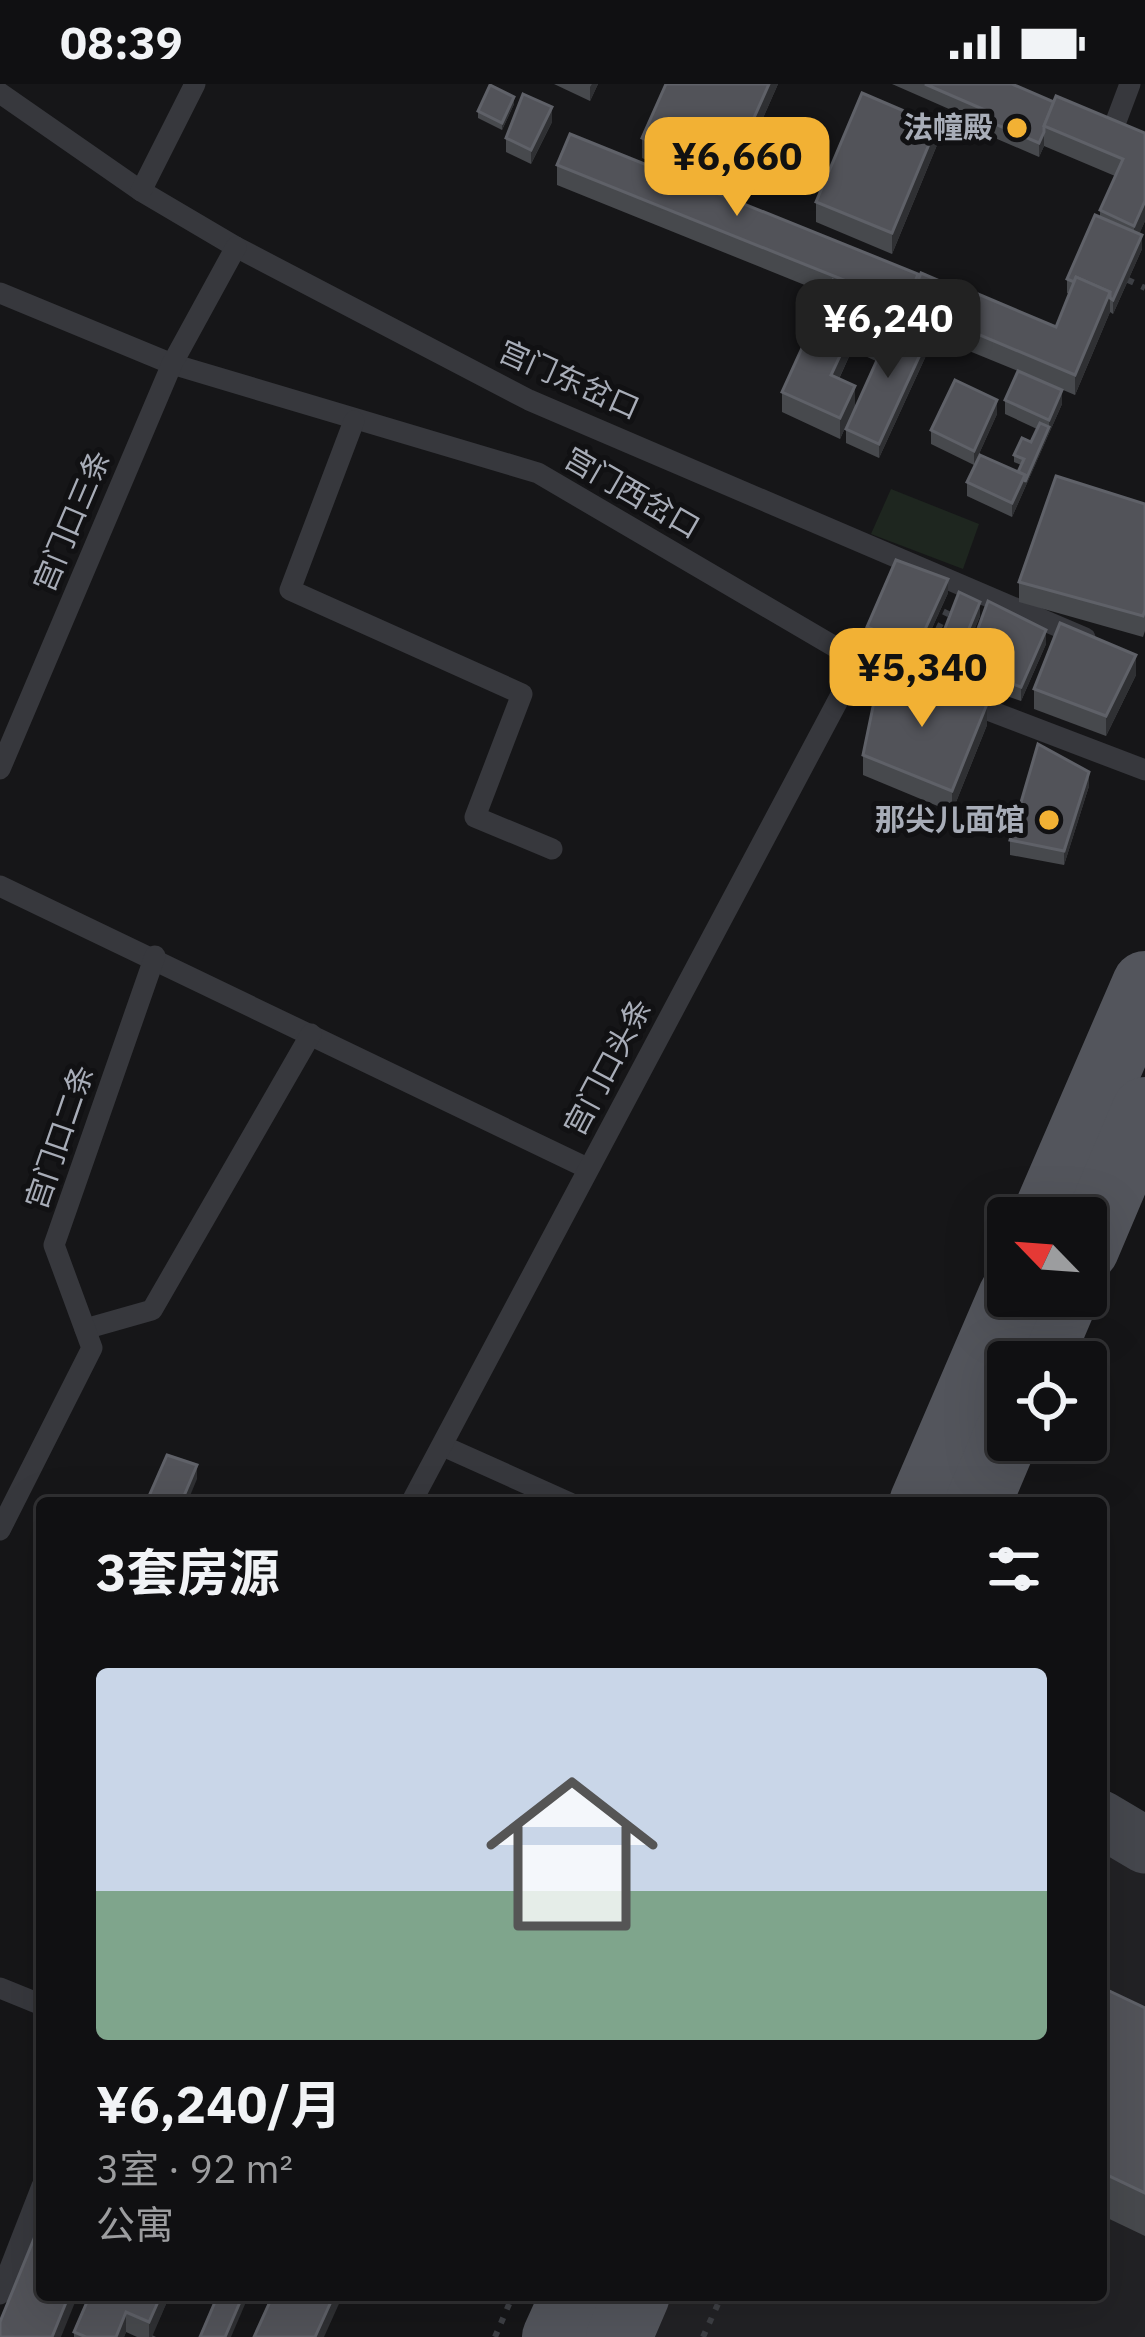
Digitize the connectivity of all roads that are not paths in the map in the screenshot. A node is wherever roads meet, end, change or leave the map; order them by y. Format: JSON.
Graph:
{"nodes":[{"id":1,"x":195,"y":84,"type":"edge"},
{"id":2,"x":1130,"y":84,"type":"edge"},
{"id":3,"x":0,"y":93,"type":"edge"},
{"id":4,"x":1111,"y":132,"type":"edge"},
{"id":5,"x":141,"y":191,"type":"junction"},
{"id":6,"x":236,"y":247,"type":"junction"},
{"id":7,"x":0,"y":293,"type":"edge"},
{"id":8,"x":172,"y":364,"type":"junction"},
{"id":9,"x":354,"y":421,"type":"junction"},
{"id":10,"x":1104,"y":646,"type":"edge"},
{"id":11,"x":860,"y":661,"type":"junction"},
{"id":12,"x":0,"y":769,"type":"edge"},
{"id":13,"x":1145,"y":770,"type":"edge"},
{"id":14,"x":553,"y":849,"type":"dead end"},
{"id":15,"x":0,"y":886,"type":"edge"},
{"id":16,"x":155,"y":956,"type":"junction"},
{"id":17,"x":1142,"y":1000,"type":"edge"},
{"id":18,"x":311,"y":1034,"type":"junction"},
{"id":19,"x":1145,"y":1110,"type":"edge"},
{"id":20,"x":587,"y":1168,"type":"junction"},
{"id":21,"x":1054,"y":1197,"type":"edge"},
{"id":22,"x":1107,"y":1200,"type":"edge"},
{"id":23,"x":1002,"y":1317,"type":"edge"},
{"id":24,"x":85,"y":1329,"type":"junction"},
{"id":25,"x":443,"y":1446,"type":"junction"},
{"id":26,"x":996,"y":1461,"type":"edge"},
{"id":27,"x":414,"y":1497,"type":"edge"},
{"id":28,"x":557,"y":1497,"type":"edge"},
{"id":29,"x":925,"y":1497,"type":"edge"},
{"id":30,"x":981,"y":1497,"type":"edge"},
{"id":31,"x":0,"y":1530,"type":"edge"},
{"id":32,"x":1107,"y":1823,"type":"edge"},
{"id":33,"x":1145,"y":1845,"type":"edge"},
{"id":34,"x":0,"y":1988,"type":"edge"},
{"id":35,"x":36,"y":2003,"type":"edge"},
{"id":36,"x":36,"y":2201,"type":"edge"},
{"id":37,"x":0,"y":2294,"type":"edge"},
{"id":38,"x":571,"y":2301,"type":"edge"},
{"id":39,"x":634,"y":2301,"type":"edge"},
{"id":40,"x":555,"y":2337,"type":"edge"},
{"id":41,"x":619,"y":2337,"type":"edge"}],
"edges":[{"from":1,"to":5,"type":"lane"},
{"from":2,"to":4,"type":"lane"},
{"from":3,"to":5,"type":"lane","name":"宫门东岔口"},
{"from":5,"to":6,"type":"lane","name":"宫门东岔口"},
{"from":6,"to":8,"type":"lane","name":"宫门口三条"},
{"from":6,"to":10,"type":"lane","name":"宫门东岔口"},
{"from":7,"to":8,"type":"lane","name":"宫门西岔口"},
{"from":8,"to":9,"type":"lane","name":"宫门西岔口"},
{"from":8,"to":12,"type":"lane","name":"宫门口三条"},
{"from":9,"to":11,"type":"lane","name":"宫门西岔口"},
{"from":9,"to":14,"type":"lane"},
{"from":11,"to":13,"type":"lane","name":"宫门西岔口"},
{"from":11,"to":20,"type":"lane","name":"宫门口头条"},
{"from":15,"to":16,"type":"lane"},
{"from":16,"to":18,"type":"lane"},
{"from":16,"to":24,"type":"lane","name":"宫门口二条"},
{"from":17,"to":21,"type":"main road"},
{"from":18,"to":20,"type":"lane"},
{"from":18,"to":24,"type":"lane"},
{"from":19,"to":22,"type":"main road"},
{"from":20,"to":25,"type":"lane","name":"宫门口头条"},
{"from":23,"to":29,"type":"main road"},
{"from":24,"to":31,"type":"lane"},
{"from":25,"to":27,"type":"lane","name":"宫门口头条"},
{"from":25,"to":28,"type":"lane"},
{"from":26,"to":30,"type":"main road"},
{"from":32,"to":33,"type":"main road"},
{"from":34,"to":35,"type":"lane"},
{"from":36,"to":37,"type":"lane"},
{"from":38,"to":40,"type":"main road"},
{"from":39,"to":41,"type":"main road"}]}
